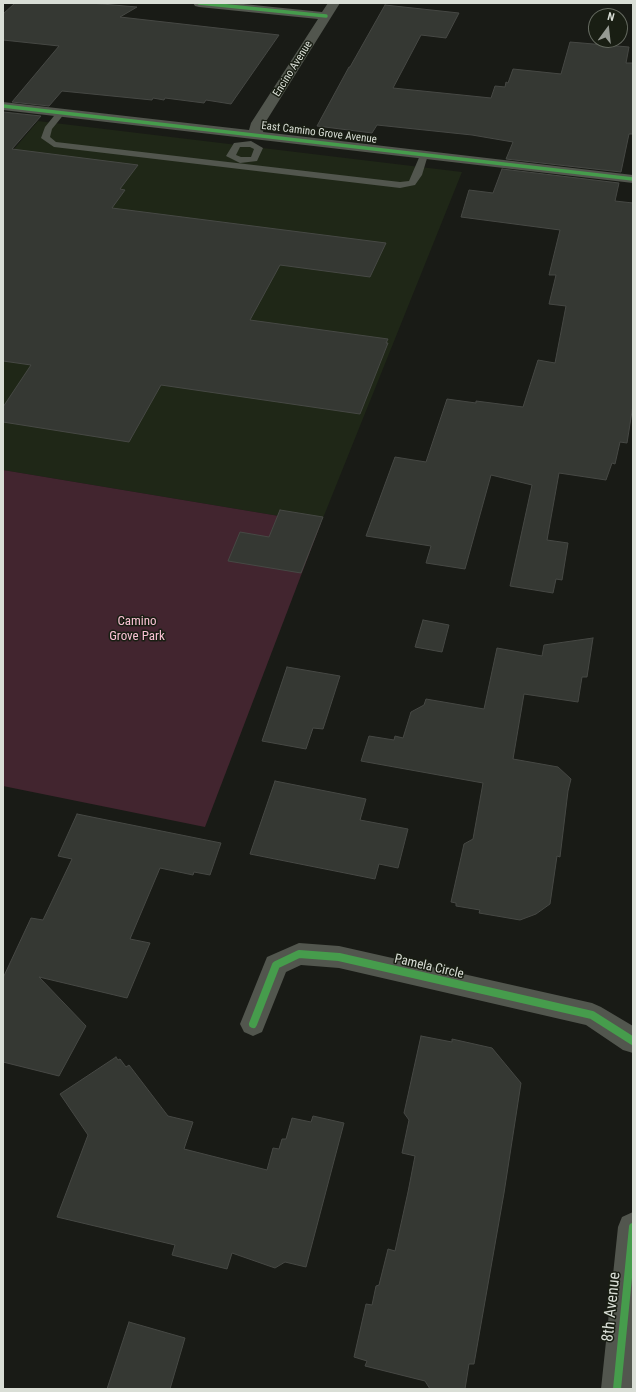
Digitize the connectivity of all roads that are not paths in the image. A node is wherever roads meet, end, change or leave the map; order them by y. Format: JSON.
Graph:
{"nodes":[{"id":1,"x":199,"y":3,"type":"edge"},
{"id":2,"x":334,"y":3,"type":"edge"},
{"id":3,"x":326,"y":16,"type":"junction"},
{"id":4,"x":3,"y":106,"type":"edge"},
{"id":5,"x":61,"y":113,"type":"junction"},
{"id":6,"x":253,"y":140,"type":"junction"},
{"id":7,"x":424,"y":155,"type":"junction"},
{"id":8,"x":238,"y":163,"type":"junction"},
{"id":9,"x":633,"y":180,"type":"edge"},
{"id":10,"x":253,"y":1024,"type":"dead end"},
{"id":11,"x":633,"y":1041,"type":"edge"},
{"id":12,"x":633,"y":1227,"type":"edge"},
{"id":13,"x":617,"y":1389,"type":"edge"}],
"edges":[{"from":1,"to":3,"type":"street"},
{"from":2,"to":3,"type":"street","name":"Encino Avenue"},
{"from":3,"to":6,"type":"street","name":"Encino Avenue"},
{"from":4,"to":5,"type":"street","name":"East Camino Grove Avenue"},
{"from":5,"to":6,"type":"street","name":"East Camino Grove Avenue"},
{"from":5,"to":8,"type":"lane"},
{"from":6,"to":7,"type":"street","name":"East Camino Grove Avenue"},
{"from":6,"to":8,"type":"lane"},
{"from":6,"to":8,"type":"lane"},
{"from":7,"to":8,"type":"lane"},
{"from":7,"to":9,"type":"street","name":"East Camino Grove Avenue"},
{"from":10,"to":11,"type":"street","name":"Pamela Circle"},
{"from":12,"to":13,"type":"street","name":"8th Avenue"}]}
